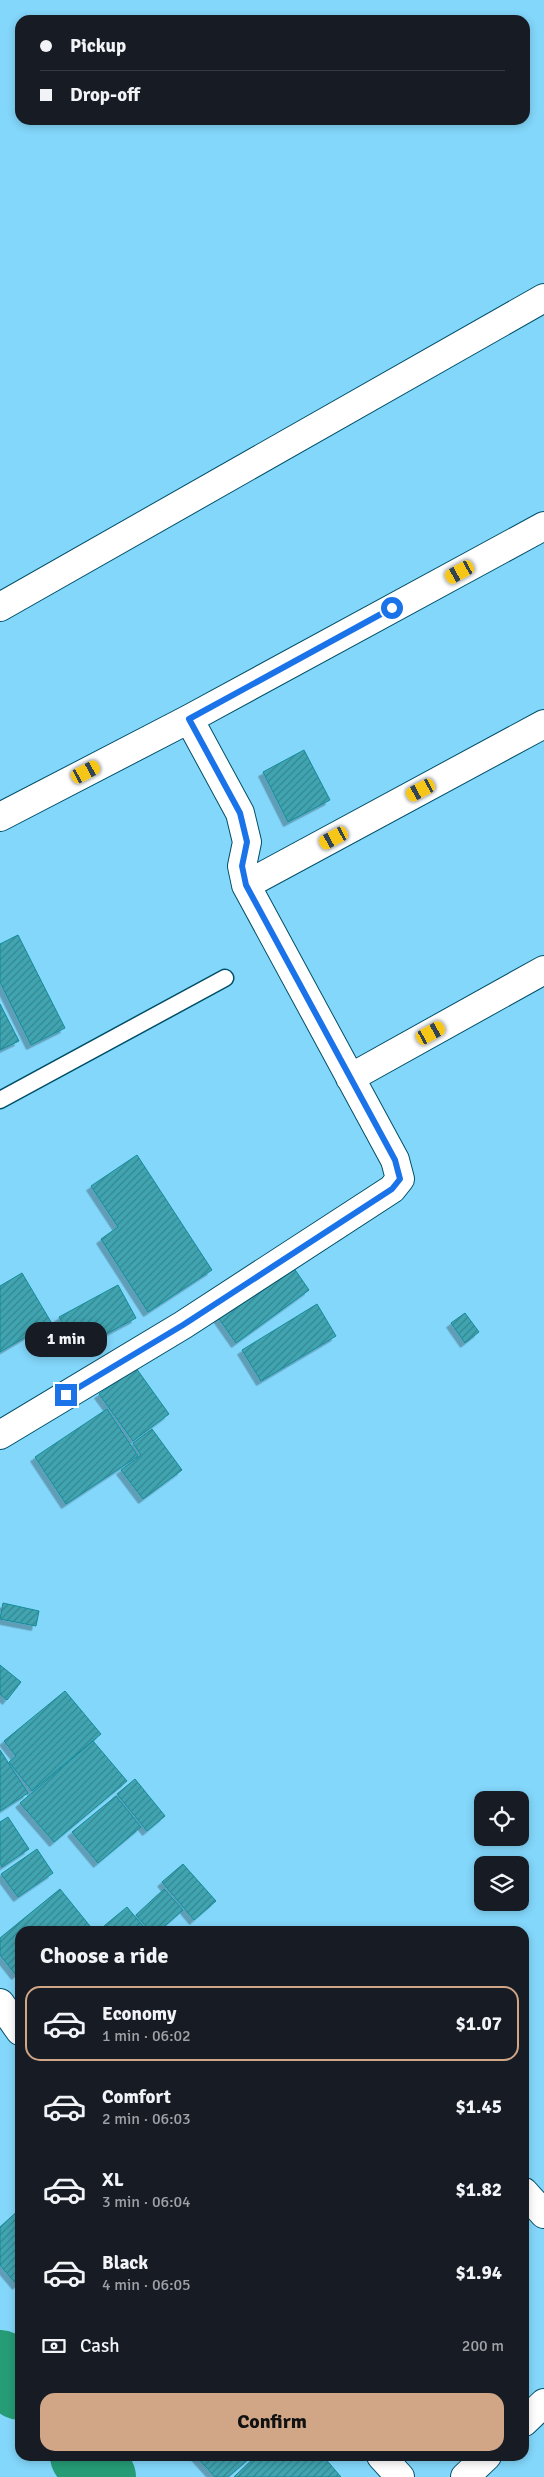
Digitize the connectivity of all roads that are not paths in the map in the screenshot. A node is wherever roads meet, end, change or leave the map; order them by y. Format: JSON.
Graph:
{"nodes":[{"id":1,"x":544,"y":298,"type":"edge"},
{"id":2,"x":544,"y":526,"type":"edge"},
{"id":3,"x":0,"y":607,"type":"edge"},
{"id":4,"x":189,"y":719,"type":"junction"},
{"id":5,"x":544,"y":724,"type":"edge"},
{"id":6,"x":0,"y":817,"type":"edge"},
{"id":7,"x":246,"y":885,"type":"junction"},
{"id":8,"x":544,"y":970,"type":"edge"},
{"id":9,"x":225,"y":978,"type":"dead end"},
{"id":10,"x":350,"y":1078,"type":"junction"},
{"id":11,"x":0,"y":1100,"type":"edge"},
{"id":12,"x":0,"y":1435,"type":"edge"},
{"id":13,"x":0,"y":2004,"type":"edge"},
{"id":14,"x":15,"y":2024,"type":"edge"},
{"id":15,"x":529,"y":2198,"type":"edge"},
{"id":16,"x":544,"y":2214,"type":"edge"},
{"id":17,"x":544,"y":2403,"type":"edge"},
{"id":18,"x":529,"y":2417,"type":"edge"},
{"id":19,"x":386,"y":2461,"type":"edge"},
{"id":20,"x":482,"y":2461,"type":"edge"},
{"id":21,"x":400,"y":2477,"type":"edge"},
{"id":22,"x":465,"y":2477,"type":"edge"}],
"edges":[{"from":1,"to":3,"type":"street"},
{"from":2,"to":4,"type":"street"},
{"from":4,"to":6,"type":"street"},
{"from":4,"to":7,"type":"street"},
{"from":5,"to":7,"type":"street"},
{"from":7,"to":10,"type":"street"},
{"from":8,"to":10,"type":"street"},
{"from":9,"to":11,"type":"lane"},
{"from":10,"to":12,"type":"street"},
{"from":13,"to":14,"type":"street"},
{"from":15,"to":16,"type":"street"},
{"from":17,"to":18,"type":"street"},
{"from":19,"to":21,"type":"street"},
{"from":20,"to":22,"type":"street"}]}
